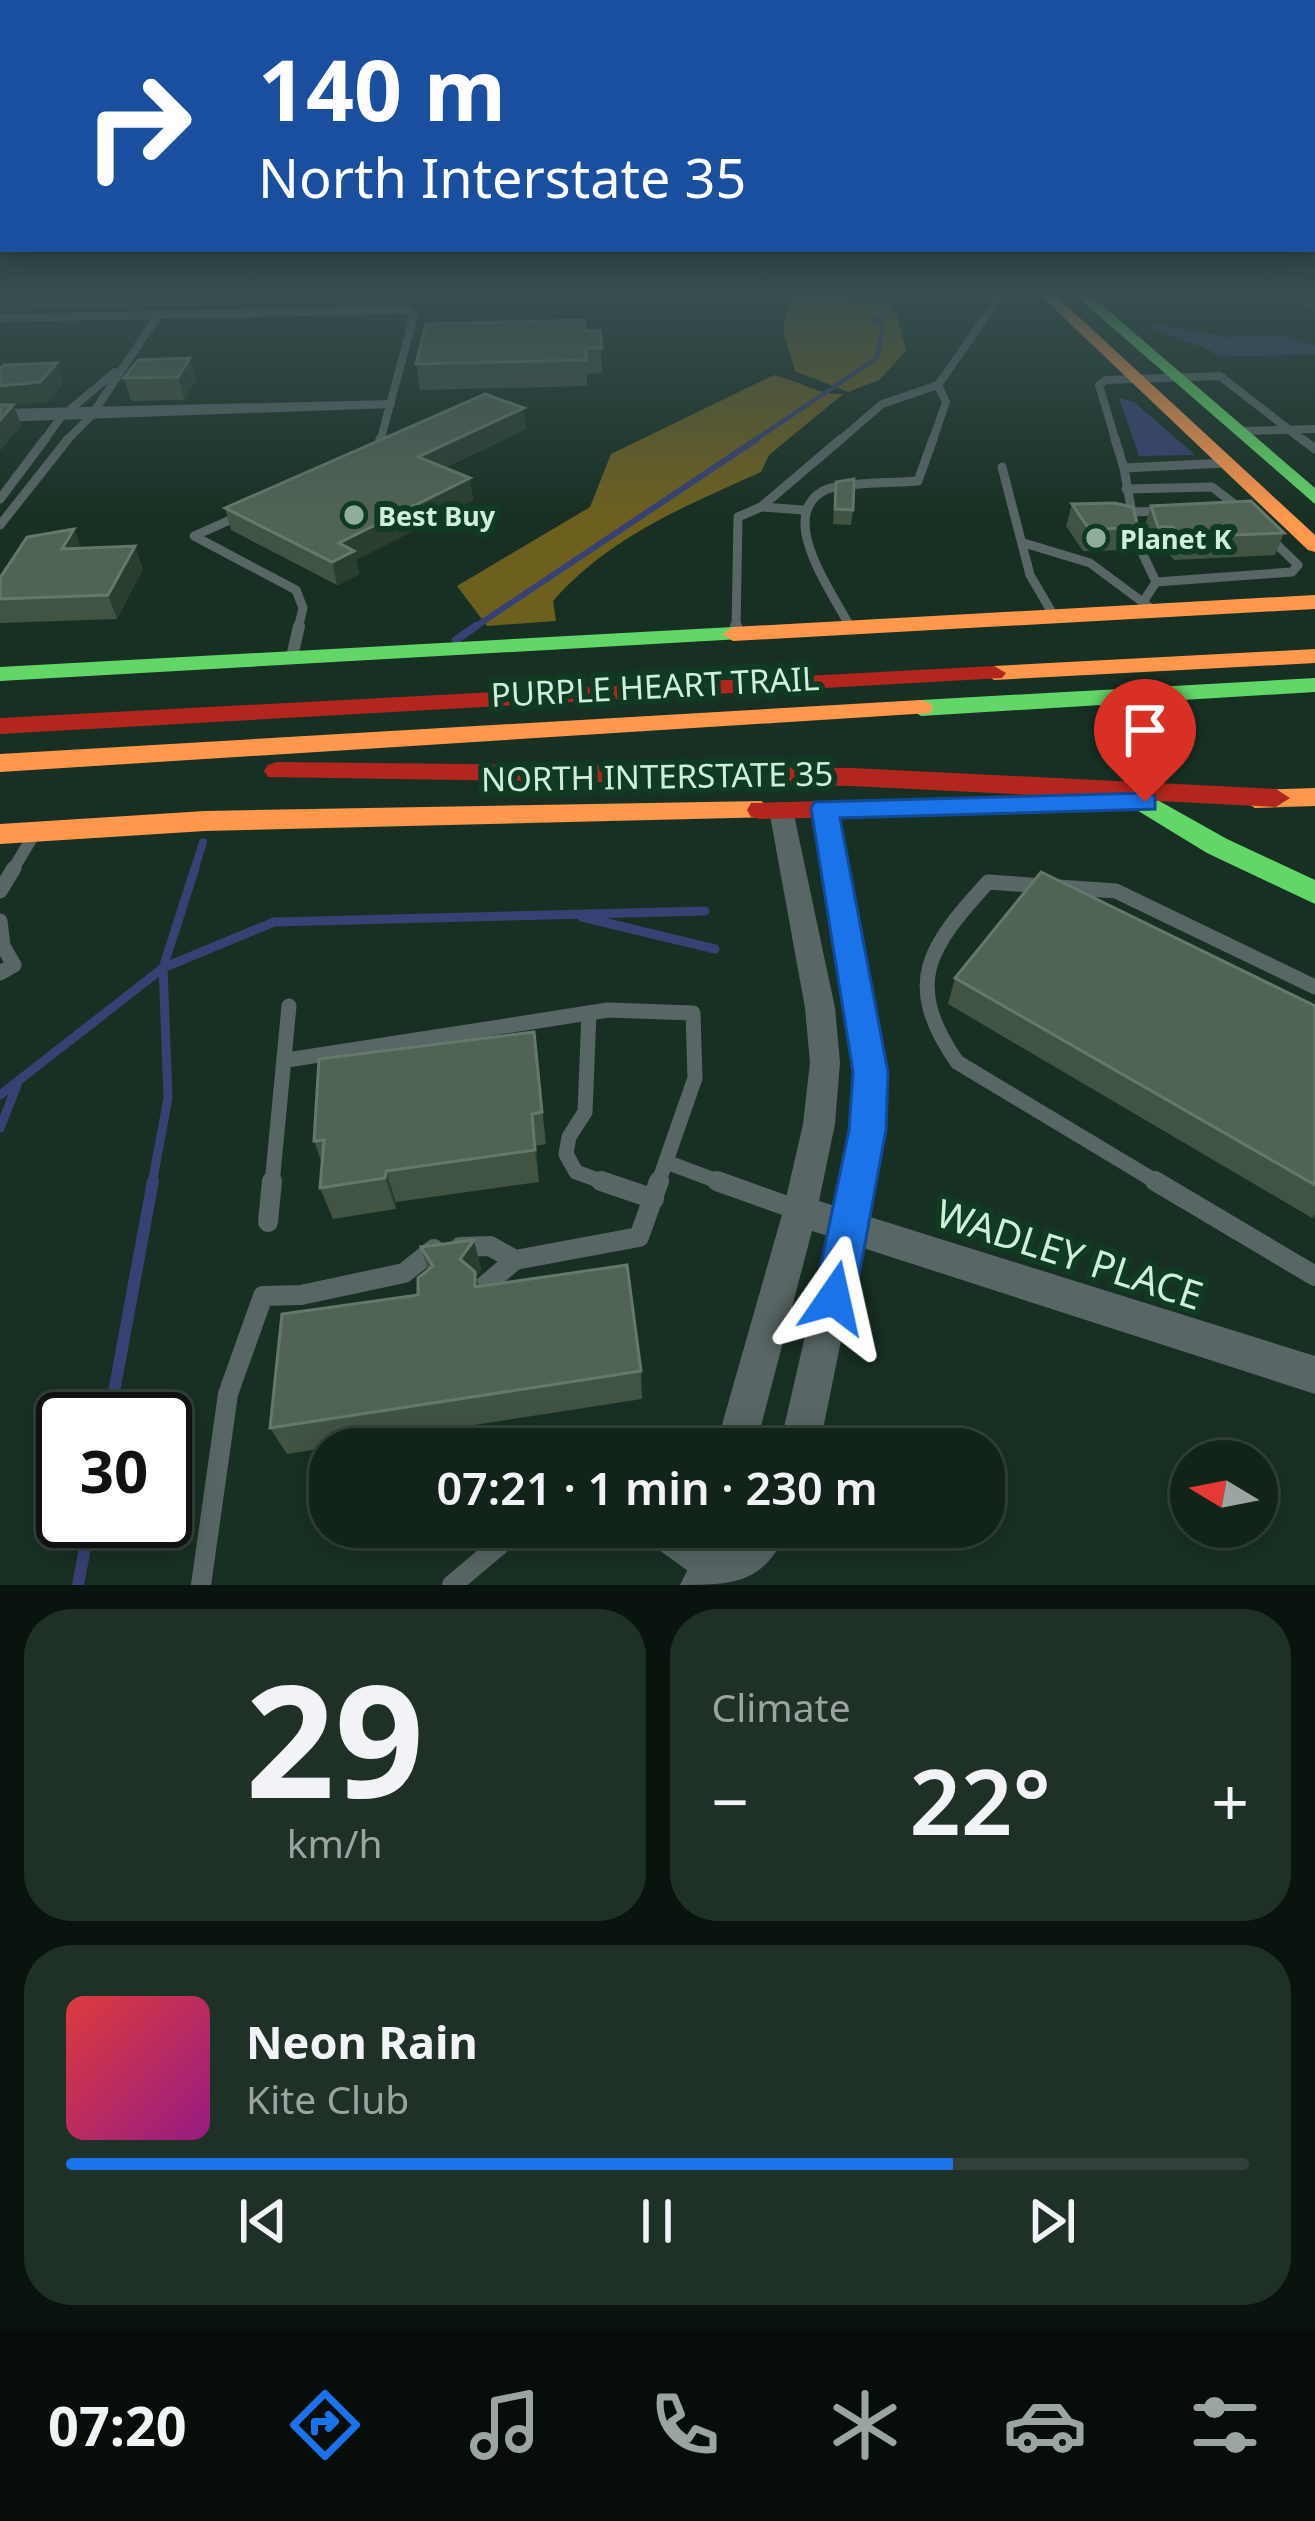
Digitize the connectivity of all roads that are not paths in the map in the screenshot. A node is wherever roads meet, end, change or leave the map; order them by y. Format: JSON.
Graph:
{"nodes":[{"id":1,"x":118,"y":369,"type":"edge"},
{"id":2,"x":400,"y":369,"type":"edge"},
{"id":3,"x":947,"y":369,"type":"edge"},
{"id":4,"x":1127,"y":369,"type":"edge"},
{"id":5,"x":1168,"y":369,"type":"edge"},
{"id":6,"x":116,"y":372,"type":"junction"},
{"id":7,"x":1176,"y":376,"type":"junction"},
{"id":8,"x":1137,"y":378,"type":"junction"},
{"id":9,"x":938,"y":385,"type":"junction"},
{"id":10,"x":391,"y":404,"type":"junction"},
{"id":11,"x":93,"y":413,"type":"junction"},
{"id":12,"x":65,"y":414,"type":"junction"},
{"id":13,"x":0,"y":416,"type":"edge"},
{"id":14,"x":1315,"y":429,"type":"edge"},
{"id":15,"x":1291,"y":430,"type":"junction"},
{"id":16,"x":1239,"y":431,"type":"junction"},
{"id":17,"x":1315,"y":449,"type":"edge"},
{"id":18,"x":362,"y":460,"type":"edge"},
{"id":19,"x":1226,"y":463,"type":"junction"},
{"id":20,"x":1002,"y":467,"type":"dead end"},
{"id":21,"x":1124,"y":467,"type":"junction"},
{"id":22,"x":1126,"y":489,"type":"junction"},
{"id":23,"x":1315,"y":498,"type":"edge"},
{"id":24,"x":0,"y":499,"type":"edge"},
{"id":25,"x":761,"y":507,"type":"junction"},
{"id":26,"x":1224,"y":509,"type":"edge"},
{"id":27,"x":1241,"y":509,"type":"junction"},
{"id":28,"x":804,"y":510,"type":"junction"},
{"id":29,"x":1177,"y":511,"type":"edge"},
{"id":30,"x":1130,"y":512,"type":"junction"},
{"id":31,"x":246,"y":513,"type":"edge"},
{"id":32,"x":0,"y":525,"type":"edge"},
{"id":33,"x":1024,"y":543,"type":"junction"},
{"id":34,"x":1315,"y":546,"type":"edge"},
{"id":35,"x":1151,"y":598,"type":"junction"},
{"id":36,"x":1315,"y":601,"type":"edge"},
{"id":37,"x":1054,"y":616,"type":"junction"},
{"id":38,"x":850,"y":627,"type":"junction"},
{"id":39,"x":1315,"y":630,"type":"edge"},
{"id":40,"x":736,"y":633,"type":"junction"},
{"id":41,"x":1315,"y":656,"type":"edge"},
{"id":42,"x":292,"y":657,"type":"junction"},
{"id":43,"x":0,"y":674,"type":"edge"},
{"id":44,"x":888,"y":676,"type":"junction"},
{"id":45,"x":1315,"y":685,"type":"edge"},
{"id":46,"x":0,"y":727,"type":"edge"},
{"id":47,"x":0,"y":767,"type":"edge"},
{"id":48,"x":1315,"y":797,"type":"edge"},
{"id":49,"x":1276,"y":798,"type":"junction"},
{"id":50,"x":1145,"y":802,"type":"junction"},
{"id":51,"x":824,"y":808,"type":"junction"},
{"id":52,"x":781,"y":810,"type":"junction"},
{"id":53,"x":36,"y":832,"type":"junction"},
{"id":54,"x":0,"y":834,"type":"edge"},
{"id":55,"x":0,"y":891,"type":"edge"},
{"id":56,"x":1315,"y":893,"type":"edge"},
{"id":57,"x":0,"y":921,"type":"edge"},
{"id":58,"x":0,"y":973,"type":"edge"},
{"id":59,"x":1315,"y":987,"type":"edge"},
{"id":60,"x":289,"y":1006,"type":"dead end"},
{"id":61,"x":589,"y":1013,"type":"junction"},
{"id":62,"x":286,"y":1060,"type":"junction"},
{"id":63,"x":669,"y":1163,"type":"junction"},
{"id":64,"x":654,"y":1199,"type":"junction"},
{"id":65,"x":800,"y":1211,"type":"junction"},
{"id":66,"x":268,"y":1222,"type":"dead end"},
{"id":67,"x":848,"y":1226,"type":"junction"},
{"id":68,"x":515,"y":1260,"type":"junction"},
{"id":69,"x":1315,"y":1276,"type":"edge"},
{"id":70,"x":482,"y":1288,"type":"edge"},
{"id":71,"x":1315,"y":1375,"type":"edge"},
{"id":72,"x":741,"y":1428,"type":"edge"},
{"id":73,"x":804,"y":1428,"type":"edge"},
{"id":74,"x":496,"y":1548,"type":"edge"},
{"id":75,"x":669,"y":1548,"type":"edge"},
{"id":76,"x":711,"y":1548,"type":"edge"},
{"id":77,"x":759,"y":1548,"type":"edge"},
{"id":78,"x":706,"y":1580,"type":"edge"},
{"id":79,"x":201,"y":1585,"type":"edge"},
{"id":80,"x":452,"y":1585,"type":"edge"}],
"edges":[{"from":1,"to":6,"type":"lane"},
{"from":2,"to":10,"type":"lane"},
{"from":3,"to":9,"type":"lane"},
{"from":4,"to":8,"type":"main road"},
{"from":5,"to":7,"type":"main road"},
{"from":6,"to":11,"type":"lane"},
{"from":6,"to":12,"type":"lane"},
{"from":7,"to":8,"type":"lane"},
{"from":7,"to":15,"type":"lane"},
{"from":7,"to":16,"type":"main road"},
{"from":8,"to":19,"type":"main road"},
{"from":8,"to":21,"type":"lane"},
{"from":9,"to":25,"type":"lane"},
{"from":9,"to":28,"type":"lane"},
{"from":10,"to":11,"type":"lane"},
{"from":10,"to":18,"type":"lane"},
{"from":11,"to":12,"type":"lane"},
{"from":11,"to":32,"type":"lane"},
{"from":12,"to":13,"type":"lane"},
{"from":12,"to":24,"type":"lane"},
{"from":14,"to":15,"type":"lane"},
{"from":15,"to":16,"type":"lane"},
{"from":15,"to":17,"type":"lane"},
{"from":16,"to":23,"type":"main road"},
{"from":19,"to":21,"type":"lane"},
{"from":19,"to":34,"type":"main road"},
{"from":20,"to":33,"type":"lane"},
{"from":21,"to":22,"type":"lane"},
{"from":22,"to":27,"type":"lane"},
{"from":22,"to":30,"type":"lane"},
{"from":25,"to":28,"type":"lane"},
{"from":25,"to":40,"type":"lane"},
{"from":26,"to":27,"type":"lane"},
{"from":27,"to":35,"type":"lane"},
{"from":28,"to":38,"type":"lane"},
{"from":29,"to":30,"type":"lane"},
{"from":30,"to":35,"type":"lane"},
{"from":31,"to":42,"type":"lane"},
{"from":33,"to":35,"type":"lane"},
{"from":33,"to":37,"type":"lane"},
{"from":35,"to":36,"type":"main road"},
{"from":35,"to":37,"type":"main road"},
{"from":37,"to":38,"type":"main road"},
{"from":38,"to":40,"type":"main road"},
{"from":39,"to":44,"type":"main road"},
{"from":40,"to":42,"type":"main road"},
{"from":41,"to":44,"type":"main road","name":"PURPLE HEART TRAIL"},
{"from":42,"to":43,"type":"main road"},
{"from":44,"to":46,"type":"main road","name":"PURPLE HEART TRAIL"},
{"from":45,"to":47,"type":"main road","name":"PURPLE HEART TRAIL"},
{"from":47,"to":49,"type":"main road"},
{"from":48,"to":49,"type":"main road","name":"NORTH INTERSTATE 35"},
{"from":49,"to":50,"type":"main road","name":"NORTH INTERSTATE 35"},
{"from":50,"to":51,"type":"main road","name":"NORTH INTERSTATE 35"},
{"from":50,"to":56,"type":"main road"},
{"from":51,"to":52,"type":"main road","name":"NORTH INTERSTATE 35"},
{"from":51,"to":67,"type":"street"},
{"from":52,"to":53,"type":"main road","name":"NORTH INTERSTATE 35"},
{"from":52,"to":65,"type":"street"},
{"from":53,"to":54,"type":"main road","name":"NORTH INTERSTATE 35"},
{"from":53,"to":55,"type":"lane"},
{"from":57,"to":58,"type":"lane"},
{"from":59,"to":69,"type":"lane"},
{"from":60,"to":62,"type":"lane"},
{"from":61,"to":62,"type":"lane"},
{"from":61,"to":63,"type":"lane"},
{"from":61,"to":64,"type":"lane"},
{"from":62,"to":66,"type":"lane"},
{"from":63,"to":64,"type":"lane"},
{"from":63,"to":65,"type":"lane"},
{"from":64,"to":68,"type":"lane"},
{"from":65,"to":67,"type":"street","name":"WADLEY PLACE"},
{"from":65,"to":72,"type":"street"},
{"from":67,"to":71,"type":"street","name":"WADLEY PLACE"},
{"from":67,"to":73,"type":"street"},
{"from":68,"to":70,"type":"lane"},
{"from":68,"to":79,"type":"lane"},
{"from":74,"to":80,"type":"lane"},
{"from":75,"to":78,"type":"lane"},
{"from":76,"to":78,"type":"street"},
{"from":77,"to":78,"type":"street"}]}
